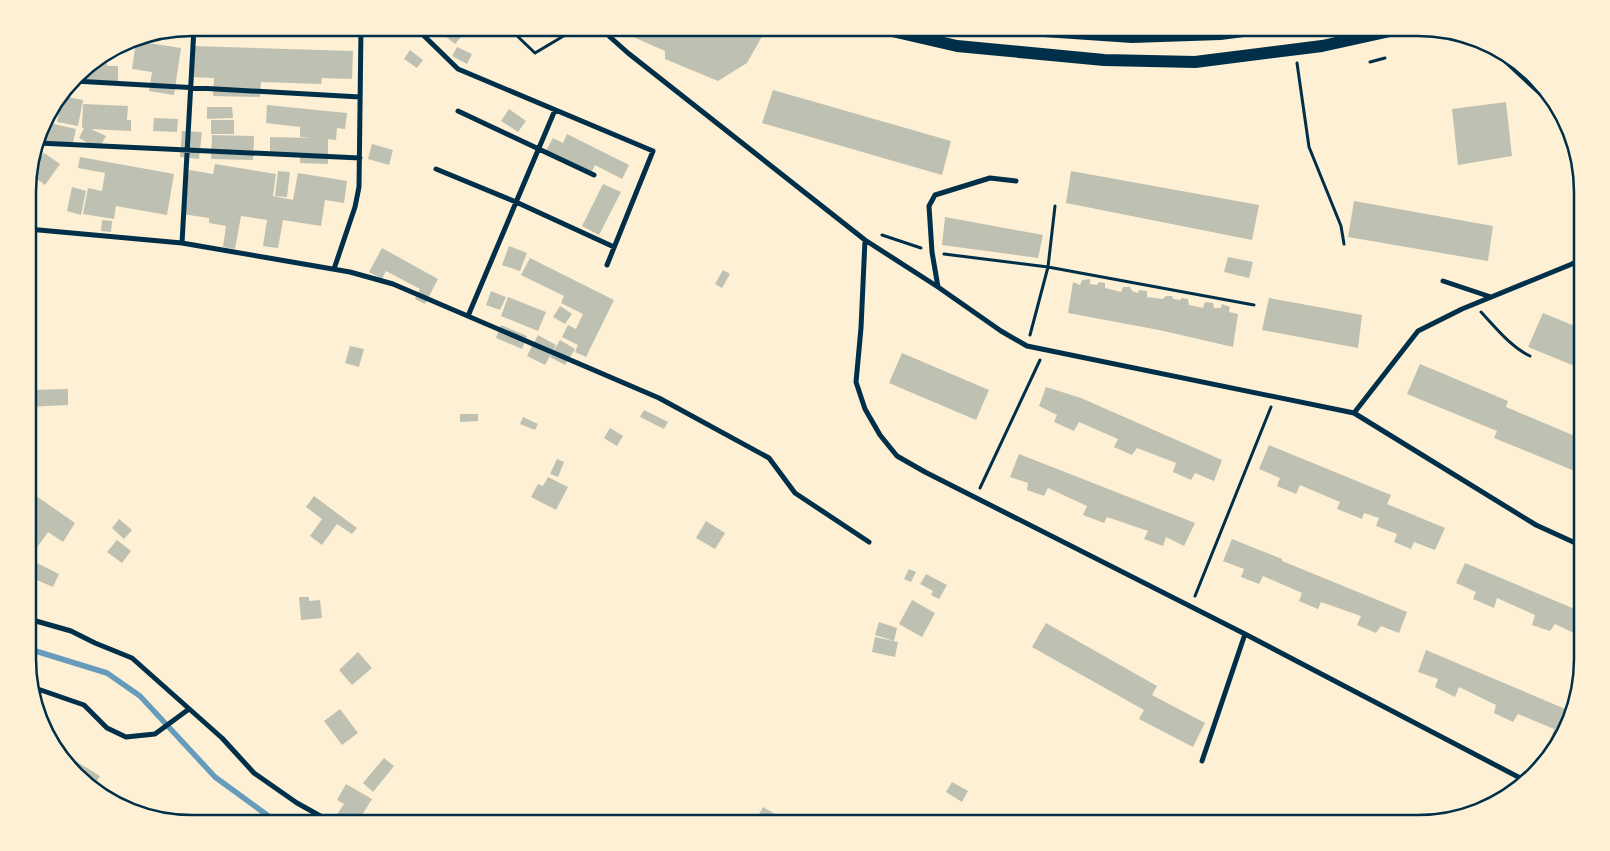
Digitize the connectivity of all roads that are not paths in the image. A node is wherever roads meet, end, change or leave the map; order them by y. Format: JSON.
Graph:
{"nodes":[{"id":1,"x":193,"y":36,"type":"edge"},
{"id":2,"x":361,"y":36,"type":"edge"},
{"id":3,"x":424,"y":36,"type":"edge"},
{"id":4,"x":609,"y":36,"type":"edge"},
{"id":5,"x":914,"y":36,"type":"edge"},
{"id":6,"x":1117,"y":36,"type":"edge"},
{"id":7,"x":1161,"y":36,"type":"edge"},
{"id":8,"x":1368,"y":36,"type":"edge"},
{"id":9,"x":1510,"y":65,"type":"edge"},
{"id":10,"x":83,"y":81,"type":"edge"},
{"id":11,"x":1529,"y":83,"type":"edge"},
{"id":12,"x":190,"y":87,"type":"junction"},
{"id":13,"x":360,"y":97,"type":"junction"},
{"id":14,"x":555,"y":110,"type":"junction"},
{"id":15,"x":458,"y":111,"type":"dead end"},
{"id":16,"x":45,"y":143,"type":"edge"},
{"id":17,"x":539,"y":148,"type":"junction"},
{"id":18,"x":188,"y":150,"type":"junction"},
{"id":19,"x":360,"y":158,"type":"junction"},
{"id":20,"x":436,"y":169,"type":"dead end"},
{"id":21,"x":594,"y":175,"type":"dead end"},
{"id":22,"x":1016,"y":181,"type":"dead end"},
{"id":23,"x":516,"y":202,"type":"junction"},
{"id":24,"x":37,"y":230,"type":"edge"},
{"id":25,"x":865,"y":240,"type":"junction"},
{"id":26,"x":182,"y":243,"type":"junction"},
{"id":27,"x":614,"y":247,"type":"junction"},
{"id":28,"x":1574,"y":263,"type":"edge"},
{"id":29,"x":607,"y":265,"type":"dead end"},
{"id":30,"x":334,"y":269,"type":"junction"},
{"id":31,"x":1443,"y":281,"type":"dead end"},
{"id":32,"x":938,"y":287,"type":"junction"},
{"id":33,"x":1492,"y":297,"type":"junction"},
{"id":34,"x":468,"y":316,"type":"junction"},
{"id":35,"x":1354,"y":413,"type":"junction"},
{"id":36,"x":869,"y":542,"type":"dead end"},
{"id":37,"x":1574,"y":542,"type":"edge"},
{"id":38,"x":36,"y":621,"type":"edge"},
{"id":39,"x":1245,"y":634,"type":"junction"},
{"id":40,"x":40,"y":690,"type":"edge"},
{"id":41,"x":189,"y":709,"type":"junction"},
{"id":42,"x":1202,"y":761,"type":"dead end"},
{"id":43,"x":1519,"y":777,"type":"edge"},
{"id":44,"x":317,"y":815,"type":"edge"}],
"edges":[{"from":1,"to":12,"type":"street"},
{"from":2,"to":13,"type":"street"},
{"from":3,"to":14,"type":"street"},
{"from":4,"to":25,"type":"street"},
{"from":5,"to":8,"type":"main road"},
{"from":6,"to":7,"type":"main road"},
{"from":9,"to":11,"type":"street"},
{"from":10,"to":12,"type":"street"},
{"from":12,"to":13,"type":"street"},
{"from":12,"to":18,"type":"street"},
{"from":13,"to":19,"type":"street"},
{"from":14,"to":17,"type":"street"},
{"from":14,"to":27,"type":"street"},
{"from":15,"to":17,"type":"street"},
{"from":16,"to":18,"type":"street"},
{"from":17,"to":21,"type":"street"},
{"from":17,"to":23,"type":"street"},
{"from":18,"to":19,"type":"street"},
{"from":18,"to":26,"type":"street"},
{"from":19,"to":30,"type":"street"},
{"from":20,"to":23,"type":"street"},
{"from":22,"to":32,"type":"street"},
{"from":23,"to":27,"type":"street"},
{"from":23,"to":34,"type":"street"},
{"from":24,"to":26,"type":"street"},
{"from":25,"to":32,"type":"street"},
{"from":25,"to":39,"type":"street"},
{"from":26,"to":30,"type":"street"},
{"from":27,"to":29,"type":"street"},
{"from":28,"to":33,"type":"street"},
{"from":30,"to":34,"type":"street"},
{"from":31,"to":33,"type":"street"},
{"from":32,"to":35,"type":"street"},
{"from":33,"to":35,"type":"street"},
{"from":34,"to":36,"type":"street"},
{"from":35,"to":37,"type":"street"},
{"from":38,"to":41,"type":"street"},
{"from":39,"to":42,"type":"street"},
{"from":39,"to":43,"type":"street"},
{"from":40,"to":41,"type":"street"},
{"from":41,"to":44,"type":"street"}]}
